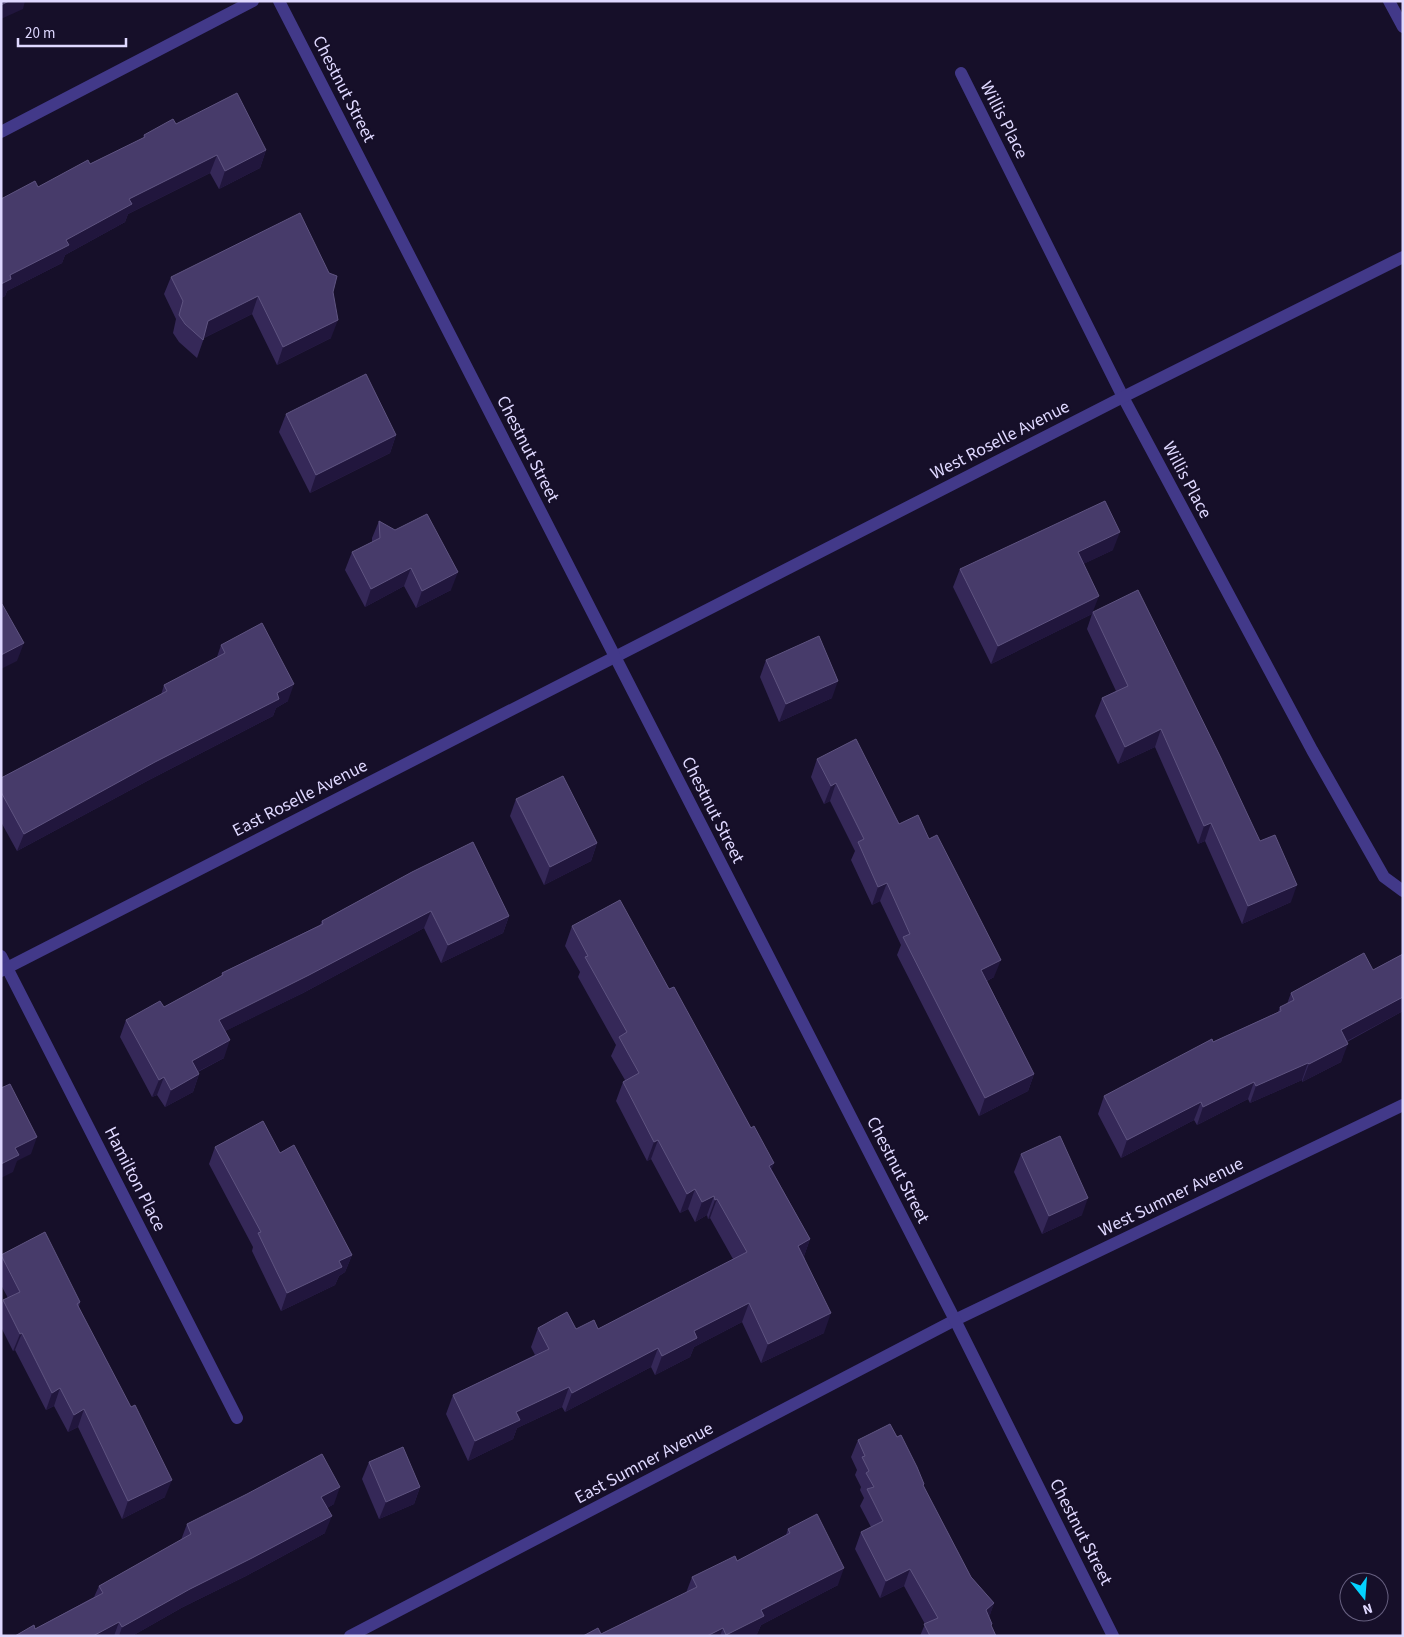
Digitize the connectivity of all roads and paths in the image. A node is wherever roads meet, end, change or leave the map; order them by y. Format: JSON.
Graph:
{"nodes":[{"id":1,"x":253,"y":1,"type":"edge"},
{"id":2,"x":279,"y":1,"type":"edge"},
{"id":3,"x":1390,"y":1,"type":"edge"},
{"id":4,"x":1403,"y":28,"type":"edge"},
{"id":5,"x":961,"y":73,"type":"dead end"},
{"id":6,"x":1,"y":132,"type":"edge"},
{"id":7,"x":1403,"y":257,"type":"edge"},
{"id":8,"x":1123,"y":397,"type":"junction"},
{"id":9,"x":615,"y":657,"type":"junction"},
{"id":10,"x":1403,"y":891,"type":"edge"},
{"id":11,"x":1,"y":956,"type":"edge"},
{"id":12,"x":4,"y":970,"type":"edge"},
{"id":13,"x":1403,"y":1106,"type":"edge"},
{"id":14,"x":955,"y":1320,"type":"junction"},
{"id":15,"x":237,"y":1418,"type":"dead end"},
{"id":16,"x":350,"y":1636,"type":"edge"},
{"id":17,"x":1113,"y":1636,"type":"edge"}],
"edges":[{"from":1,"to":6,"type":"street"},
{"from":2,"to":9,"type":"street","name":"Chestnut Street"},
{"from":3,"to":4,"type":"street"},
{"from":5,"to":8,"type":"street","name":"Willis Place"},
{"from":7,"to":8,"type":"street","name":"West Roselle Avenue"},
{"from":8,"to":9,"type":"street","name":"West Roselle Avenue"},
{"from":8,"to":10,"type":"street","name":"Willis Place"},
{"from":9,"to":12,"type":"street","name":"East Roselle Avenue"},
{"from":9,"to":14,"type":"street","name":"Chestnut Street"},
{"from":11,"to":12,"type":"street","name":"Hamilton Place"},
{"from":12,"to":15,"type":"street","name":"Hamilton Place"},
{"from":13,"to":14,"type":"street","name":"West Sumner Avenue"},
{"from":14,"to":16,"type":"street","name":"East Sumner Avenue"},
{"from":14,"to":17,"type":"street","name":"Chestnut Street"}]}
